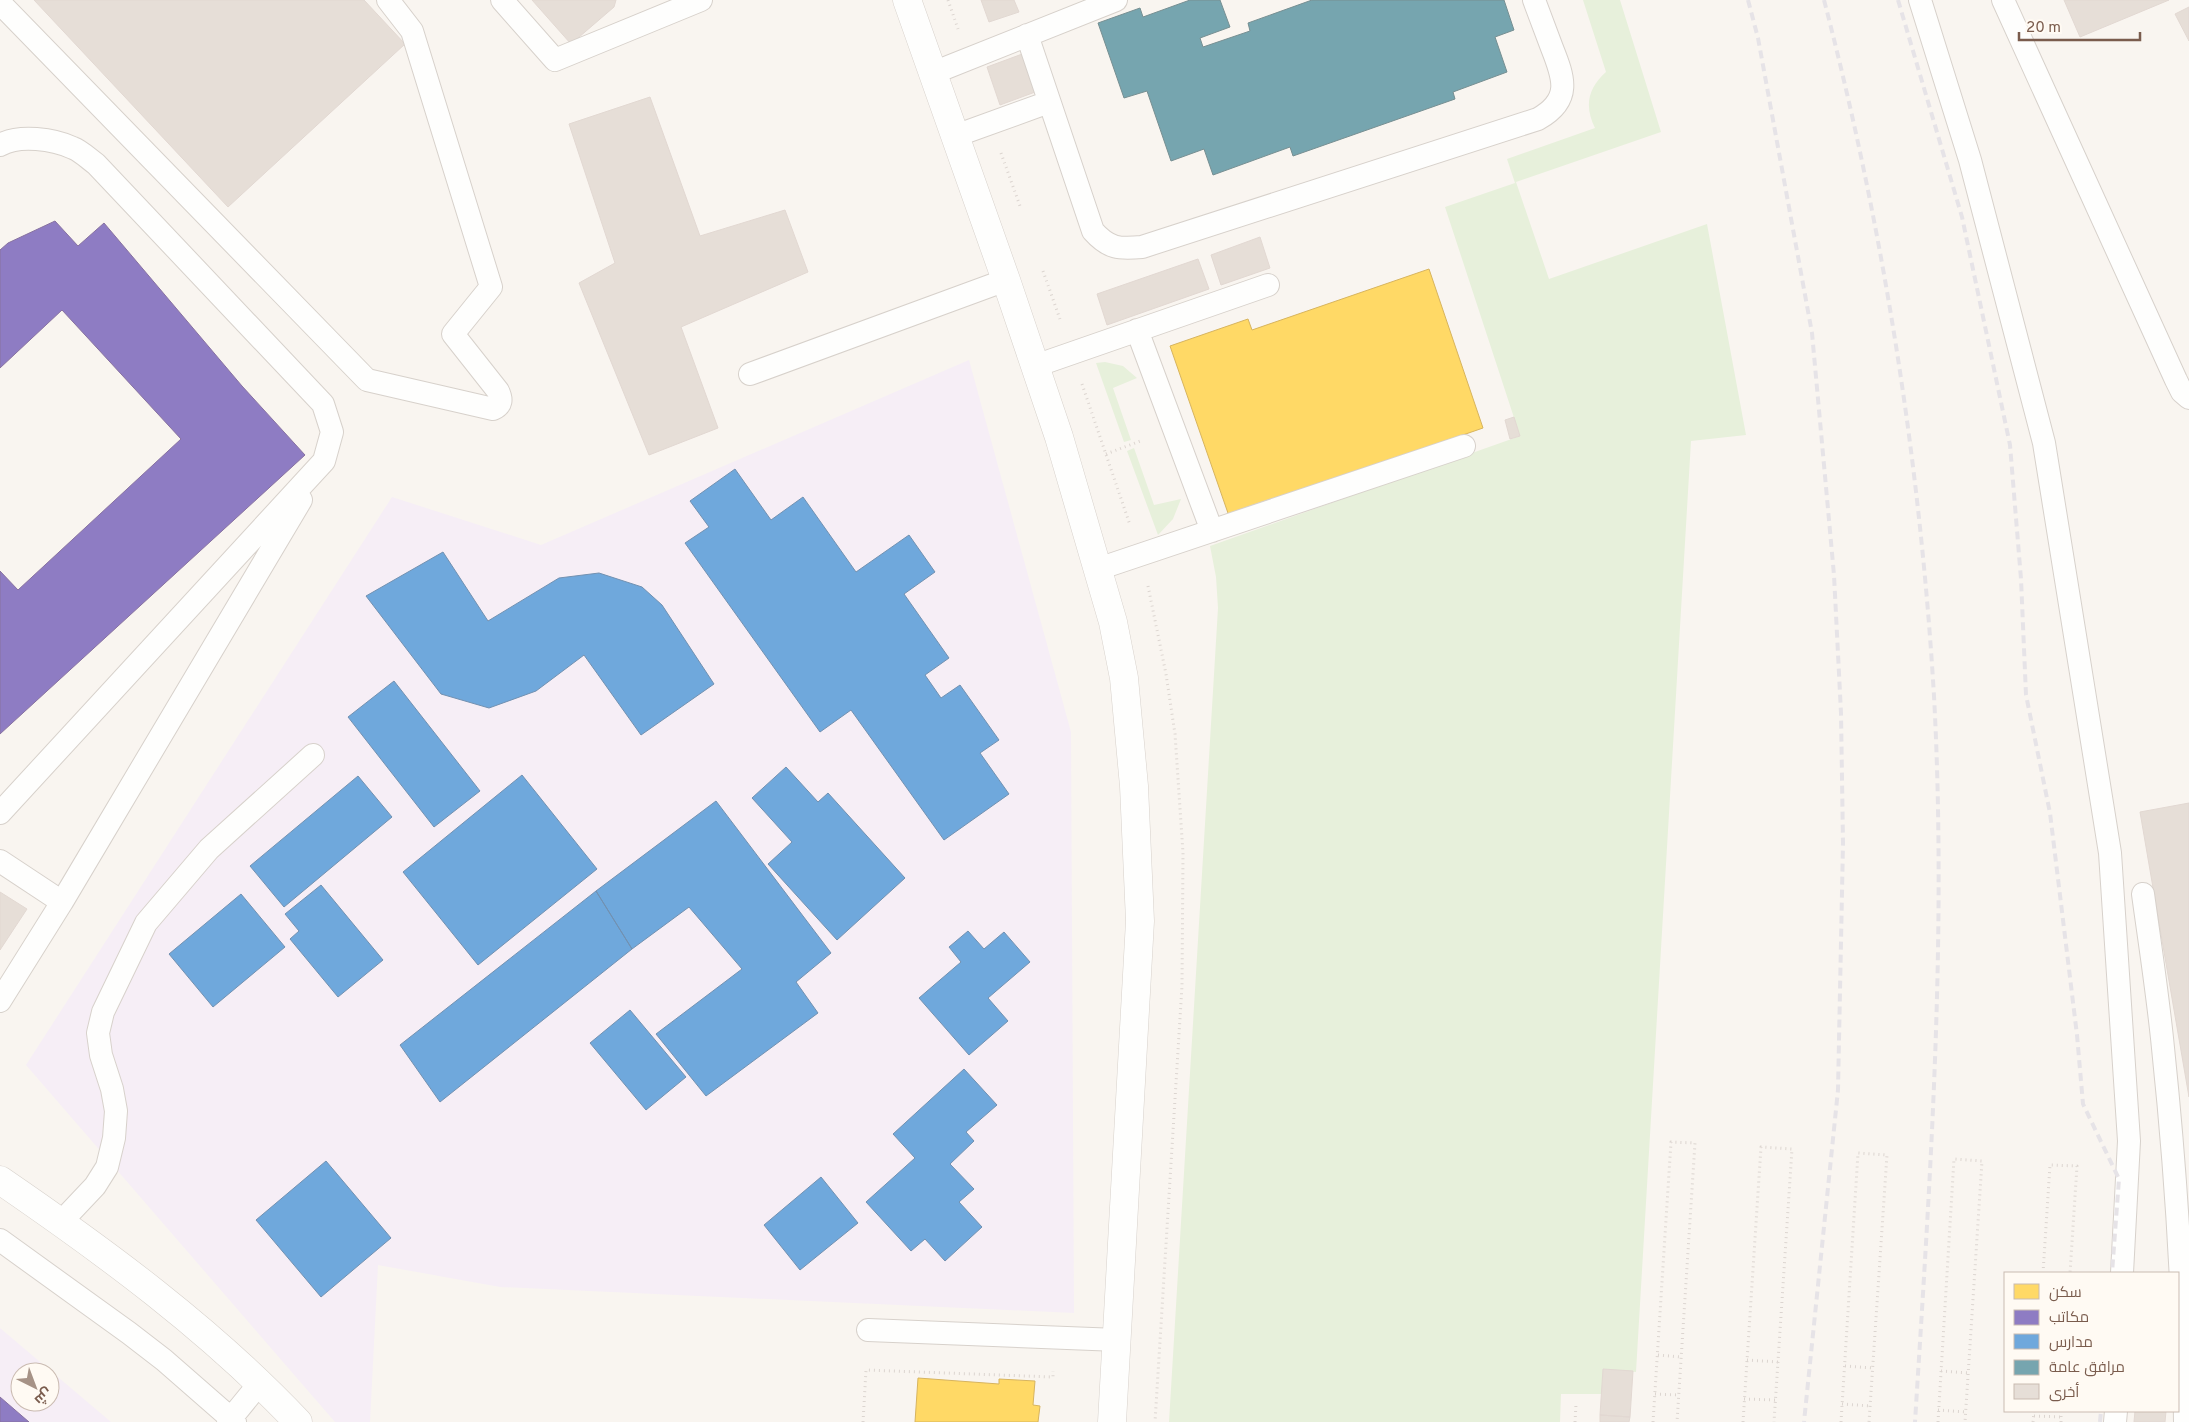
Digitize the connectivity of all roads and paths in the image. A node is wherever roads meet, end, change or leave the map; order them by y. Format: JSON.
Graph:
{"nodes":[{"id":1,"x":388,"y":0,"type":"edge"},
{"id":2,"x":502,"y":0,"type":"edge"},
{"id":3,"x":701,"y":0,"type":"edge"},
{"id":4,"x":907,"y":0,"type":"edge"},
{"id":5,"x":1116,"y":0,"type":"edge"},
{"id":6,"x":1534,"y":0,"type":"edge"},
{"id":7,"x":1920,"y":0,"type":"edge"},
{"id":8,"x":2003,"y":0,"type":"edge"},
{"id":9,"x":0,"y":3,"type":"edge"},
{"id":10,"x":1027,"y":36,"type":"junction"},
{"id":11,"x":933,"y":73,"type":"junction"},
{"id":12,"x":1049,"y":102,"type":"junction"},
{"id":13,"x":955,"y":136,"type":"junction"},
{"id":14,"x":0,"y":145,"type":"edge"},
{"id":15,"x":1006,"y":280,"type":"junction"},
{"id":16,"x":1268,"y":285,"type":"dead end"},
{"id":17,"x":1137,"y":330,"type":"junction"},
{"id":18,"x":1035,"y":366,"type":"junction"},
{"id":19,"x":750,"y":374,"type":"dead end"},
{"id":20,"x":2189,"y":398,"type":"edge"},
{"id":21,"x":1174,"y":429,"type":"junction"},
{"id":22,"x":1464,"y":446,"type":"dead end"},
{"id":23,"x":1106,"y":454,"type":"dead end"},
{"id":24,"x":324,"y":461,"type":"junction"},
{"id":25,"x":1212,"y":531,"type":"junction"},
{"id":26,"x":1098,"y":569,"type":"junction"},
{"id":27,"x":313,"y":755,"type":"dead end"},
{"id":28,"x":0,"y":813,"type":"edge"},
{"id":29,"x":0,"y":862,"type":"edge"},
{"id":30,"x":2144,"y":894,"type":"dead end"},
{"id":31,"x":62,"y":902,"type":"junction"},
{"id":32,"x":0,"y":1001,"type":"edge"},
{"id":33,"x":0,"y":1180,"type":"edge"},
{"id":34,"x":61,"y":1222,"type":"junction"},
{"id":35,"x":0,"y":1240,"type":"edge"},
{"id":36,"x":2043,"y":1272,"type":"edge"},
{"id":37,"x":2070,"y":1272,"type":"edge"},
{"id":38,"x":2122,"y":1272,"type":"edge"},
{"id":39,"x":868,"y":1330,"type":"dead end"},
{"id":40,"x":1054,"y":1338,"type":"junction"},
{"id":41,"x":1118,"y":1340,"type":"junction"},
{"id":42,"x":1658,"y":1355,"type":"junction"},
{"id":43,"x":1681,"y":1357,"type":"junction"},
{"id":44,"x":1747,"y":1360,"type":"junction"},
{"id":45,"x":1778,"y":1362,"type":"junction"},
{"id":46,"x":1844,"y":1366,"type":"junction"},
{"id":47,"x":1873,"y":1368,"type":"junction"},
{"id":48,"x":1941,"y":1371,"type":"junction"},
{"id":49,"x":1969,"y":1373,"type":"junction"},
{"id":50,"x":259,"y":1384,"type":"junction"},
{"id":51,"x":1655,"y":1394,"type":"junction"},
{"id":52,"x":1678,"y":1395,"type":"junction"},
{"id":53,"x":1744,"y":1399,"type":"junction"},
{"id":54,"x":1776,"y":1400,"type":"junction"},
{"id":55,"x":1576,"y":1404,"type":"dead end"},
{"id":56,"x":1842,"y":1404,"type":"junction"},
{"id":57,"x":1870,"y":1406,"type":"junction"},
{"id":58,"x":1938,"y":1410,"type":"junction"},
{"id":59,"x":1966,"y":1412,"type":"junction"},
{"id":60,"x":2034,"y":1412,"type":"edge"},
{"id":61,"x":2061,"y":1412,"type":"edge"},
{"id":62,"x":2034,"y":1416,"type":"junction"},
{"id":63,"x":2061,"y":1417,"type":"junction"},
{"id":64,"x":231,"y":1421,"type":"edge"},
{"id":65,"x":298,"y":1422,"type":"edge"},
{"id":66,"x":863,"y":1422,"type":"edge"},
{"id":67,"x":1112,"y":1422,"type":"edge"},
{"id":68,"x":1575,"y":1422,"type":"edge"},
{"id":69,"x":1653,"y":1422,"type":"edge"},
{"id":70,"x":1677,"y":1422,"type":"edge"},
{"id":71,"x":1743,"y":1422,"type":"edge"},
{"id":72,"x":1774,"y":1422,"type":"edge"},
{"id":73,"x":1841,"y":1422,"type":"edge"},
{"id":74,"x":1870,"y":1422,"type":"edge"},
{"id":75,"x":1938,"y":1422,"type":"edge"},
{"id":76,"x":1965,"y":1422,"type":"edge"},
{"id":77,"x":2033,"y":1422,"type":"edge"},
{"id":78,"x":2060,"y":1422,"type":"edge"},
{"id":79,"x":2185,"y":1422,"type":"edge"}],
"edges":[{"from":1,"to":9,"type":"lane"},
{"from":2,"to":3,"type":"lane"},
{"from":4,"to":11,"type":"street"},
{"from":5,"to":10,"type":"lane"},
{"from":6,"to":12,"type":"lane"},
{"from":7,"to":38,"type":"lane"},
{"from":8,"to":20,"type":"lane"},
{"from":10,"to":11,"type":"lane"},
{"from":10,"to":12,"type":"lane"},
{"from":11,"to":13,"type":"street"},
{"from":12,"to":13,"type":"lane"},
{"from":13,"to":15,"type":"street"},
{"from":14,"to":24,"type":"lane"},
{"from":15,"to":18,"type":"street"},
{"from":15,"to":19,"type":"lane"},
{"from":16,"to":17,"type":"lane"},
{"from":17,"to":18,"type":"lane"},
{"from":17,"to":21,"type":"lane"},
{"from":18,"to":26,"type":"street"},
{"from":21,"to":23,"type":"path"},
{"from":21,"to":25,"type":"lane"},
{"from":22,"to":25,"type":"lane"},
{"from":24,"to":28,"type":"lane"},
{"from":24,"to":31,"type":"lane"},
{"from":25,"to":26,"type":"lane"},
{"from":26,"to":41,"type":"street"},
{"from":27,"to":34,"type":"lane"},
{"from":29,"to":31,"type":"lane"},
{"from":30,"to":79,"type":"lane"},
{"from":31,"to":32,"type":"lane"},
{"from":33,"to":34,"type":"street"},
{"from":34,"to":50,"type":"street"},
{"from":35,"to":64,"type":"lane"},
{"from":36,"to":37,"type":"path"},
{"from":39,"to":40,"type":"lane"},
{"from":40,"to":41,"type":"lane"},
{"from":40,"to":66,"type":"path"},
{"from":41,"to":67,"type":"street"},
{"from":42,"to":43,"type":"path"},
{"from":42,"to":43,"type":"path"},
{"from":42,"to":51,"type":"path"},
{"from":43,"to":52,"type":"path"},
{"from":44,"to":45,"type":"path"},
{"from":44,"to":45,"type":"path"},
{"from":44,"to":53,"type":"path"},
{"from":45,"to":54,"type":"path"},
{"from":46,"to":47,"type":"path"},
{"from":46,"to":47,"type":"path"},
{"from":46,"to":56,"type":"path"},
{"from":47,"to":57,"type":"path"},
{"from":48,"to":49,"type":"path"},
{"from":48,"to":49,"type":"path"},
{"from":48,"to":58,"type":"path"},
{"from":49,"to":59,"type":"path"},
{"from":50,"to":64,"type":"lane"},
{"from":50,"to":65,"type":"street"},
{"from":51,"to":52,"type":"path"},
{"from":51,"to":69,"type":"path"},
{"from":52,"to":70,"type":"path"},
{"from":53,"to":54,"type":"path"},
{"from":53,"to":71,"type":"path"},
{"from":54,"to":72,"type":"path"},
{"from":55,"to":68,"type":"path"},
{"from":56,"to":57,"type":"path"},
{"from":56,"to":73,"type":"path"},
{"from":57,"to":74,"type":"path"},
{"from":58,"to":59,"type":"path"},
{"from":58,"to":75,"type":"path"},
{"from":59,"to":76,"type":"path"},
{"from":60,"to":62,"type":"path"},
{"from":61,"to":63,"type":"path"},
{"from":62,"to":63,"type":"path"},
{"from":62,"to":77,"type":"path"},
{"from":63,"to":78,"type":"path"}]}
